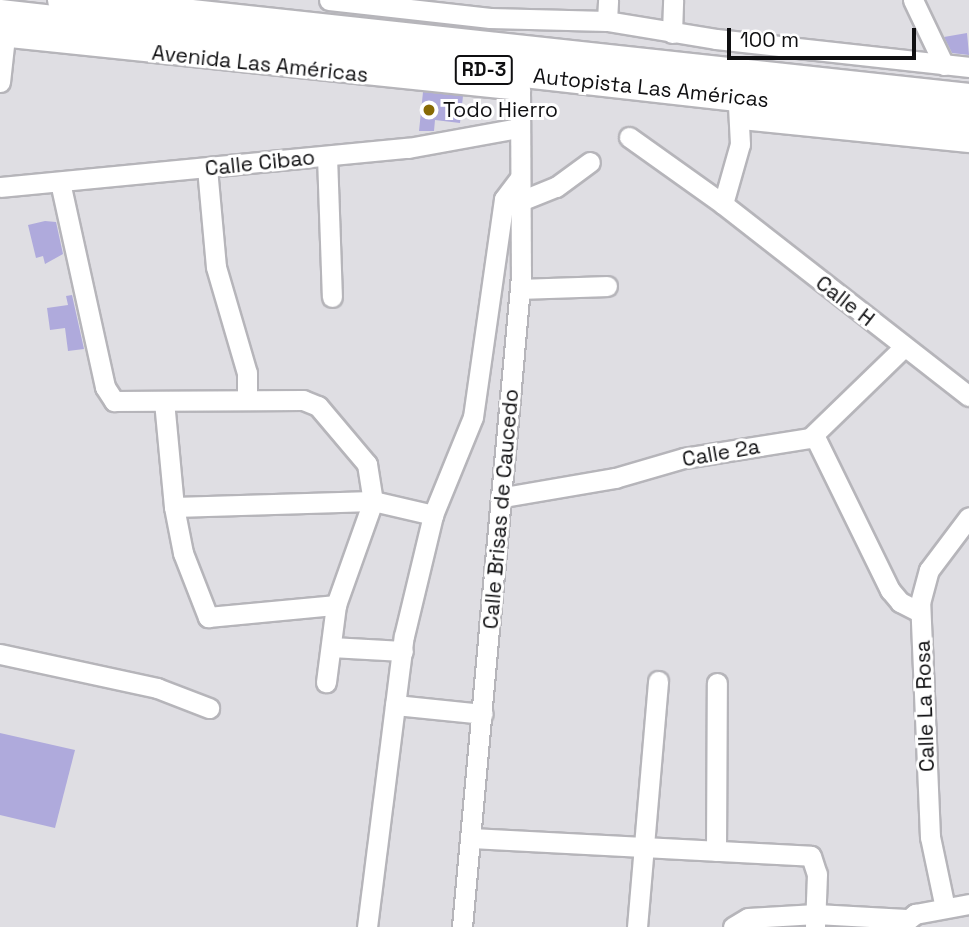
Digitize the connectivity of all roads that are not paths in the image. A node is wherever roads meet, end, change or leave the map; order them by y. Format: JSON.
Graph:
{"nodes":[{"id":1,"x":62,"y":0,"type":"edge"},
{"id":2,"x":167,"y":0,"type":"edge"},
{"id":3,"x":329,"y":0,"type":"edge"},
{"id":4,"x":608,"y":0,"type":"edge"},
{"id":5,"x":673,"y":0,"type":"edge"},
{"id":6,"x":913,"y":0,"type":"edge"},
{"id":7,"x":491,"y":9,"type":"edge"},
{"id":8,"x":607,"y":21,"type":"junction"},
{"id":9,"x":306,"y":26,"type":"junction"},
{"id":10,"x":2,"y":29,"type":"edge"},
{"id":11,"x":672,"y":33,"type":"junction"},
{"id":12,"x":944,"y":65,"type":"junction"},
{"id":13,"x":969,"y":67,"type":"edge"},
{"id":14,"x":0,"y":82,"type":"edge"},
{"id":15,"x":654,"y":89,"type":"junction"},
{"id":16,"x":520,"y":90,"type":"junction"},
{"id":17,"x":969,"y":98,"type":"edge"},
{"id":18,"x":739,"y":108,"type":"junction"},
{"id":19,"x":969,"y":123,"type":"edge"},
{"id":20,"x":518,"y":128,"type":"junction"},
{"id":21,"x":629,"y":137,"type":"dead end"},
{"id":22,"x":969,"y":142,"type":"edge"},
{"id":23,"x":327,"y":156,"type":"junction"},
{"id":24,"x":590,"y":162,"type":"dead end"},
{"id":25,"x":207,"y":168,"type":"junction"},
{"id":26,"x":520,"y":178,"type":"junction"},
{"id":27,"x":60,"y":182,"type":"junction"},
{"id":28,"x":0,"y":187,"type":"edge"},
{"id":29,"x":523,"y":200,"type":"junction"},
{"id":30,"x":723,"y":204,"type":"junction"},
{"id":31,"x":607,"y":286,"type":"dead end"},
{"id":32,"x":520,"y":289,"type":"junction"},
{"id":33,"x":332,"y":297,"type":"dead end"},
{"id":34,"x":904,"y":347,"type":"junction"},
{"id":35,"x":969,"y":397,"type":"edge"},
{"id":36,"x":247,"y":400,"type":"junction"},
{"id":37,"x":164,"y":401,"type":"junction"},
{"id":38,"x":814,"y":435,"type":"junction"},
{"id":39,"x":504,"y":497,"type":"junction"},
{"id":40,"x":373,"y":501,"type":"junction"},
{"id":41,"x":174,"y":506,"type":"junction"},
{"id":42,"x":433,"y":515,"type":"junction"},
{"id":43,"x":969,"y":517,"type":"edge"},
{"id":44,"x":337,"y":605,"type":"junction"},
{"id":45,"x":920,"y":612,"type":"junction"},
{"id":46,"x":331,"y":647,"type":"junction"},
{"id":47,"x":402,"y":651,"type":"junction"},
{"id":48,"x":0,"y":654,"type":"edge"},
{"id":49,"x":658,"y":681,"type":"dead end"},
{"id":50,"x":326,"y":682,"type":"dead end"},
{"id":51,"x":717,"y":683,"type":"dead end"},
{"id":52,"x":395,"y":705,"type":"junction"},
{"id":53,"x":209,"y":708,"type":"dead end"},
{"id":54,"x":483,"y":714,"type":"junction"},
{"id":55,"x":471,"y":838,"type":"junction"},
{"id":56,"x":643,"y":847,"type":"junction"},
{"id":57,"x":716,"y":851,"type":"junction"},
{"id":58,"x":969,"y":904,"type":"edge"},
{"id":59,"x":945,"y":908,"type":"junction"},
{"id":60,"x":815,"y":920,"type":"edge"},
{"id":61,"x":903,"y":923,"type":"edge"},
{"id":62,"x":367,"y":927,"type":"edge"},
{"id":63,"x":462,"y":927,"type":"edge"},
{"id":64,"x":637,"y":927,"type":"edge"},
{"id":65,"x":733,"y":927,"type":"edge"}],
"edges":[{"from":1,"to":9,"type":"highway","name":"Autopista Las Américas","number":"RD-3"},
{"from":2,"to":9,"type":"highway"},
{"from":3,"to":7,"type":"street"},
{"from":4,"to":8,"type":"street"},
{"from":5,"to":11,"type":"street"},
{"from":6,"to":12,"type":"street"},
{"from":7,"to":8,"type":"street"},
{"from":8,"to":11,"type":"street"},
{"from":9,"to":17,"type":"highway","name":"Autopista Las Américas","number":"RD-3"},
{"from":10,"to":14,"type":"street"},
{"from":10,"to":15,"type":"highway","name":"Autopista Las Américas","number":"RD-3"},
{"from":10,"to":16,"type":"street","name":"Avenida Las Américas"},
{"from":11,"to":12,"type":"street"},
{"from":12,"to":13,"type":"street"},
{"from":15,"to":16,"type":"highway"},
{"from":15,"to":18,"type":"highway","name":"Autopista Las Américas","number":"RD-3"},
{"from":16,"to":20,"type":"street","name":"Calle Brisas de Caucedo"},
{"from":18,"to":19,"type":"highway","name":"Autopista Las Américas","number":"RD-3"},
{"from":18,"to":22,"type":"street"},
{"from":18,"to":30,"type":"street"},
{"from":20,"to":23,"type":"street","name":"Calle Cibao"},
{"from":20,"to":26,"type":"street","name":"Calle Brisas de Caucedo"},
{"from":21,"to":30,"type":"street","name":"Calle H"},
{"from":23,"to":25,"type":"street","name":"Calle Cibao"},
{"from":23,"to":33,"type":"street"},
{"from":24,"to":29,"type":"street"},
{"from":25,"to":27,"type":"street","name":"Calle Cibao"},
{"from":25,"to":36,"type":"street"},
{"from":26,"to":29,"type":"street","name":"Calle Brisas de Caucedo"},
{"from":26,"to":42,"type":"street"},
{"from":27,"to":28,"type":"street","name":"Calle Cibao"},
{"from":27,"to":37,"type":"street"},
{"from":29,"to":32,"type":"street","name":"Calle Brisas de Caucedo"},
{"from":30,"to":34,"type":"street","name":"Calle H"},
{"from":31,"to":32,"type":"street"},
{"from":32,"to":39,"type":"street","name":"Calle Brisas de Caucedo"},
{"from":34,"to":35,"type":"street","name":"Calle H"},
{"from":34,"to":38,"type":"street"},
{"from":36,"to":37,"type":"street"},
{"from":36,"to":40,"type":"street"},
{"from":37,"to":41,"type":"street"},
{"from":38,"to":39,"type":"street","name":"Calle 2a"},
{"from":38,"to":45,"type":"street"},
{"from":39,"to":54,"type":"street","name":"Calle Brisas de Caucedo"},
{"from":40,"to":41,"type":"street"},
{"from":40,"to":42,"type":"street"},
{"from":40,"to":44,"type":"street"},
{"from":41,"to":44,"type":"street"},
{"from":42,"to":47,"type":"street"},
{"from":43,"to":45,"type":"street","name":"Calle La Rosa"},
{"from":44,"to":46,"type":"street"},
{"from":45,"to":59,"type":"street","name":"Calle La Rosa"},
{"from":46,"to":47,"type":"street"},
{"from":46,"to":50,"type":"street"},
{"from":47,"to":52,"type":"street"},
{"from":48,"to":53,"type":"street"},
{"from":49,"to":56,"type":"street"},
{"from":51,"to":57,"type":"street"},
{"from":52,"to":54,"type":"street"},
{"from":52,"to":62,"type":"street"},
{"from":54,"to":55,"type":"street","name":"Calle Brisas de Caucedo"},
{"from":55,"to":56,"type":"street"},
{"from":55,"to":63,"type":"street","name":"Calle Brisas de Caucedo"},
{"from":56,"to":57,"type":"street"},
{"from":56,"to":64,"type":"street"},
{"from":57,"to":60,"type":"street"},
{"from":58,"to":59,"type":"street"},
{"from":59,"to":61,"type":"street"},
{"from":60,"to":61,"type":"street"},
{"from":60,"to":65,"type":"street"}]}
